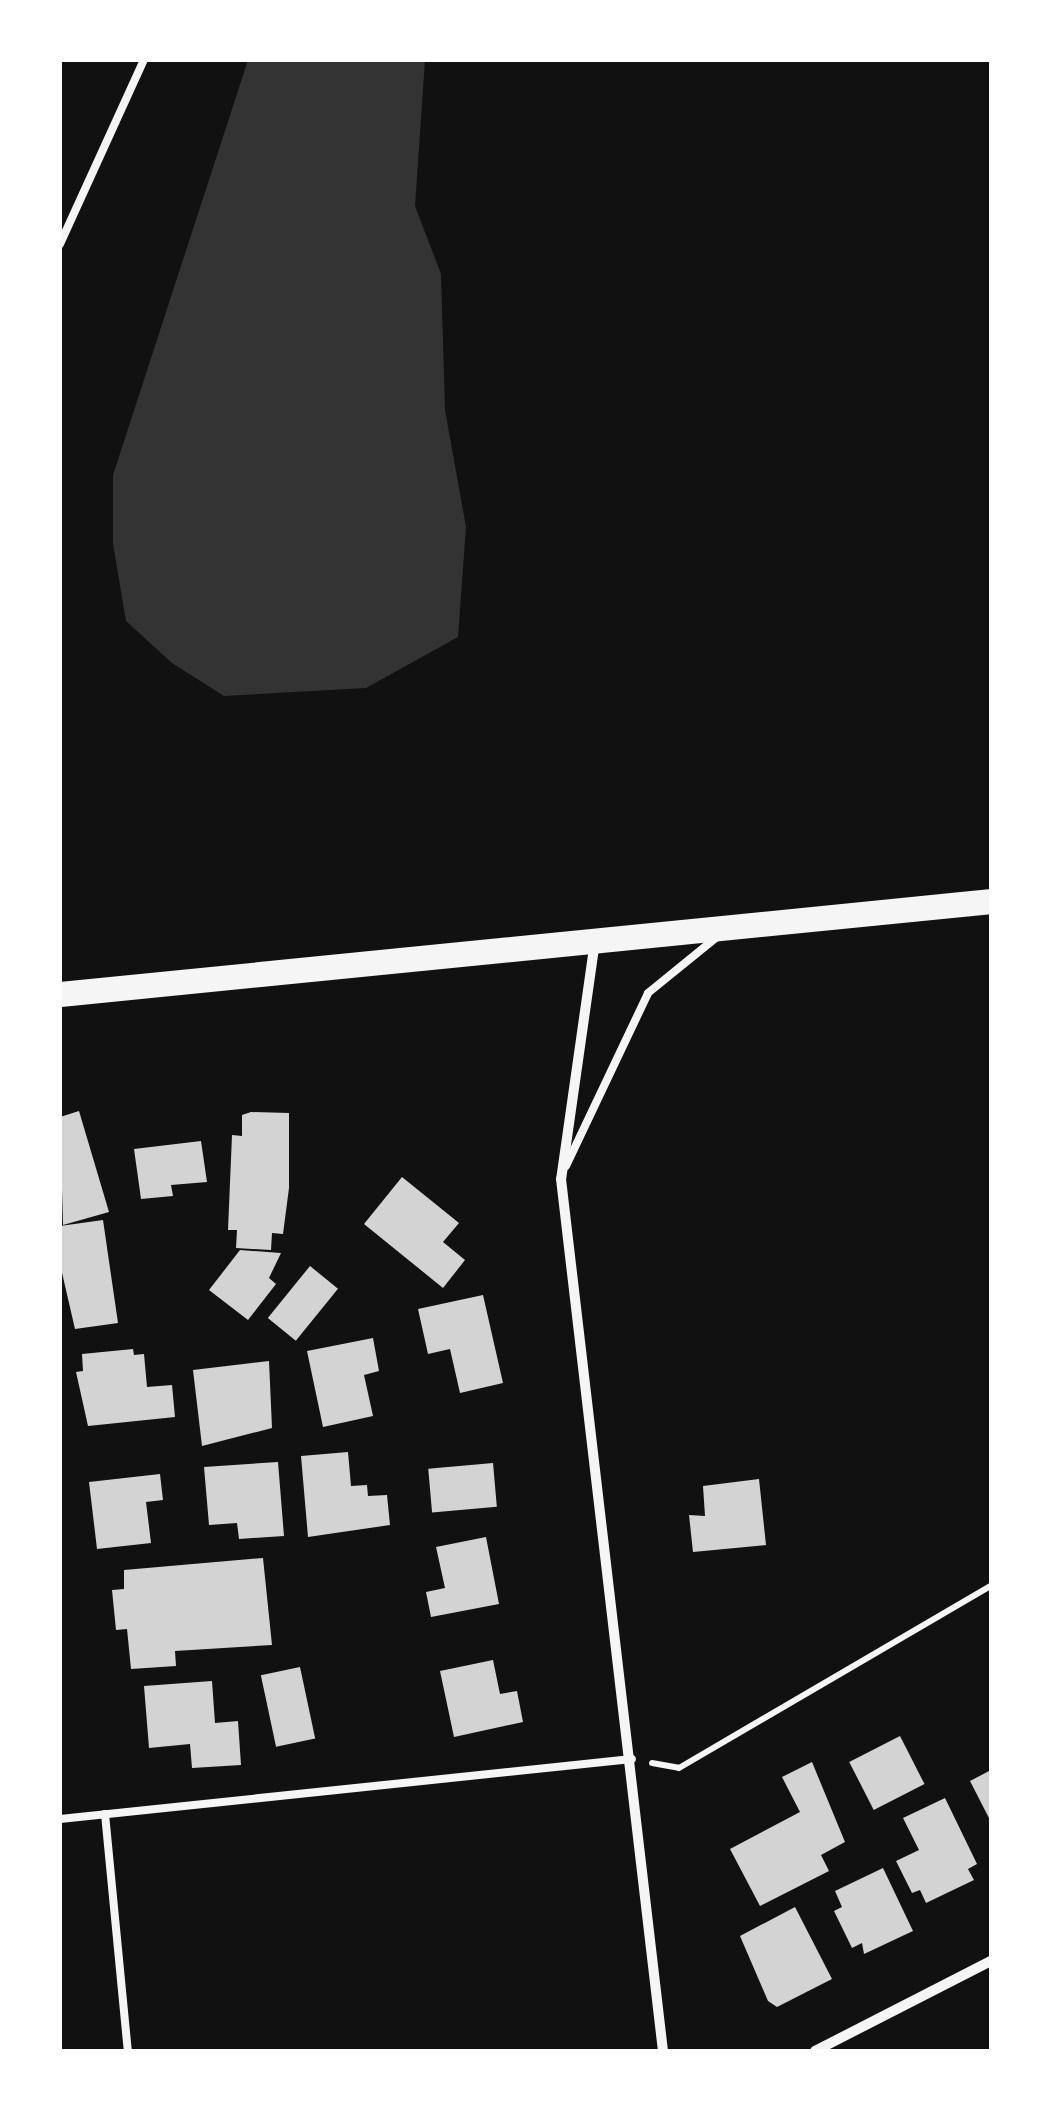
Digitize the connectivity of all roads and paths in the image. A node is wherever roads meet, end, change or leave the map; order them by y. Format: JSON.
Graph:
{"nodes":[{"id":1,"x":144,"y":60,"type":"edge"},
{"id":2,"x":60,"y":244,"type":"edge"},
{"id":3,"x":991,"y":901,"type":"edge"},
{"id":4,"x":728,"y":927,"type":"junction"},
{"id":5,"x":595,"y":940,"type":"junction"},
{"id":6,"x":60,"y":994,"type":"edge"},
{"id":7,"x":560,"y":1178,"type":"junction"},
{"id":8,"x":991,"y":1586,"type":"edge"},
{"id":9,"x":632,"y":1760,"type":"junction"},
{"id":10,"x":105,"y":1814,"type":"junction"},
{"id":11,"x":60,"y":1818,"type":"edge"},
{"id":12,"x":991,"y":1962,"type":"edge"},
{"id":13,"x":128,"y":2051,"type":"edge"},
{"id":14,"x":662,"y":2051,"type":"edge"},
{"id":15,"x":815,"y":2051,"type":"edge"}],
"edges":[{"from":1,"to":2,"type":"lane"},
{"from":3,"to":4,"type":"main road"},
{"from":4,"to":5,"type":"main road"},
{"from":4,"to":7,"type":"lane"},
{"from":5,"to":6,"type":"main road"},
{"from":5,"to":7,"type":"street"},
{"from":7,"to":9,"type":"street"},
{"from":8,"to":9,"type":"path"},
{"from":9,"to":10,"type":"lane"},
{"from":9,"to":14,"type":"street"},
{"from":10,"to":11,"type":"lane"},
{"from":10,"to":13,"type":"lane"},
{"from":12,"to":15,"type":"street"}]}
